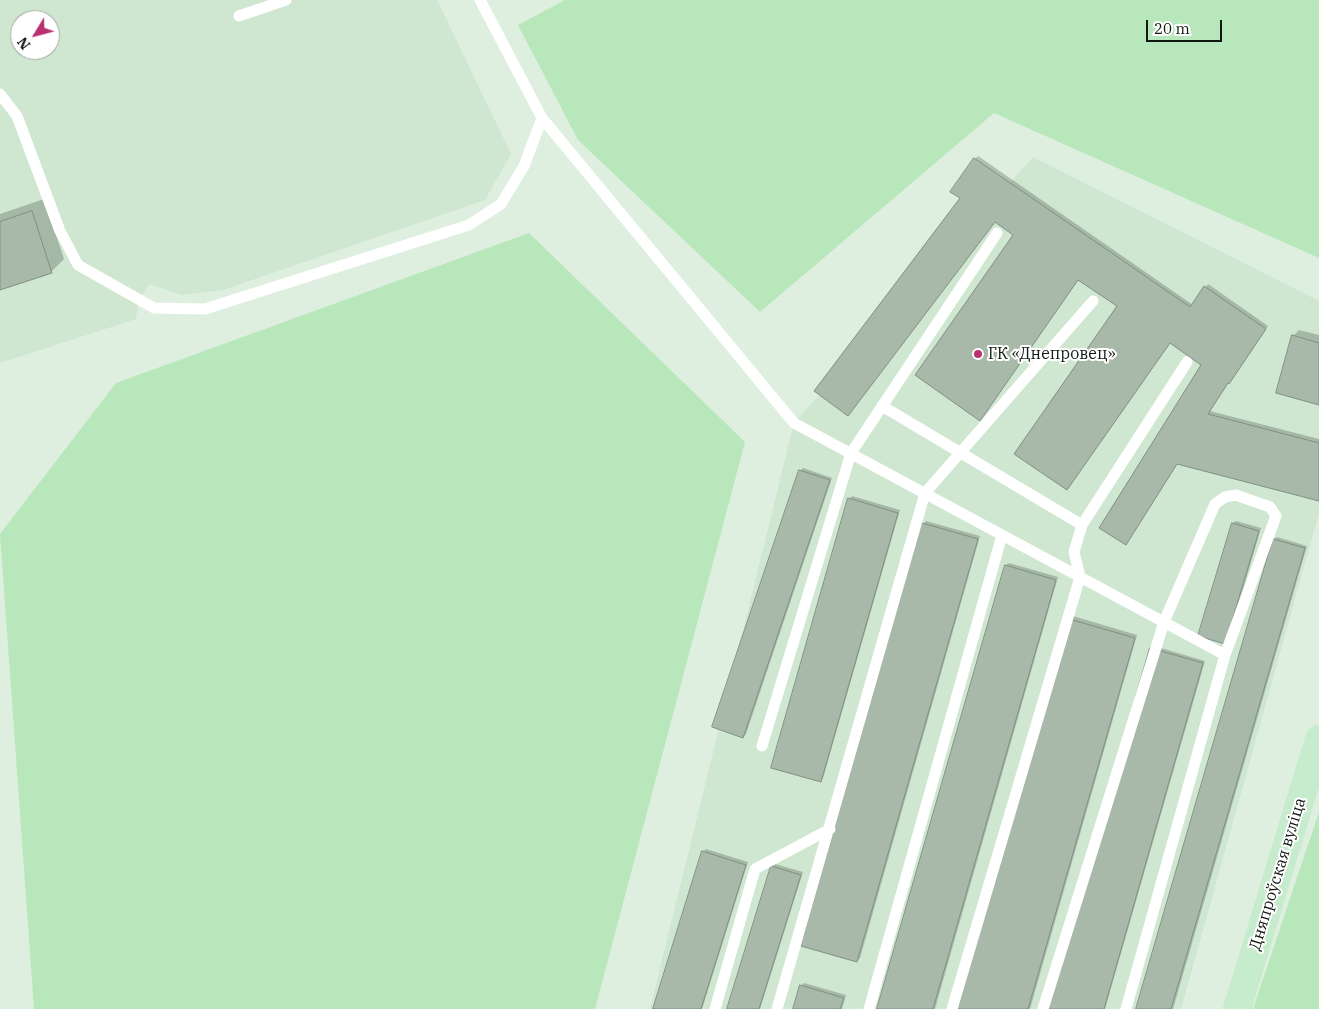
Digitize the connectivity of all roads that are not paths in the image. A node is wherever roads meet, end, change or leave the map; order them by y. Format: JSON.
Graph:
{"nodes":[{"id":1,"x":286,"y":0,"type":"edge"},
{"id":2,"x":480,"y":0,"type":"edge"},
{"id":3,"x":239,"y":16,"type":"dead end"},
{"id":4,"x":0,"y":94,"type":"edge"},
{"id":5,"x":542,"y":118,"type":"junction"},
{"id":6,"x":996,"y":232,"type":"dead end"},
{"id":7,"x":1092,"y":301,"type":"dead end"},
{"id":8,"x":1187,"y":362,"type":"dead end"},
{"id":9,"x":882,"y":406,"type":"junction"},
{"id":10,"x":961,"y":452,"type":"junction"},
{"id":11,"x":851,"y":453,"type":"junction"},
{"id":12,"x":925,"y":494,"type":"junction"},
{"id":13,"x":1082,"y":525,"type":"junction"},
{"id":14,"x":1002,"y":535,"type":"junction"},
{"id":15,"x":1080,"y":577,"type":"junction"},
{"id":16,"x":1164,"y":622,"type":"junction"},
{"id":17,"x":1226,"y":655,"type":"junction"},
{"id":18,"x":1319,"y":739,"type":"edge"},
{"id":19,"x":762,"y":746,"type":"dead end"},
{"id":20,"x":830,"y":829,"type":"junction"},
{"id":21,"x":715,"y":1009,"type":"edge"},
{"id":22,"x":777,"y":1009,"type":"edge"},
{"id":23,"x":869,"y":1009,"type":"edge"},
{"id":24,"x":952,"y":1009,"type":"edge"},
{"id":25,"x":1043,"y":1009,"type":"edge"},
{"id":26,"x":1126,"y":1009,"type":"edge"},
{"id":27,"x":1237,"y":1009,"type":"edge"}],
"edges":[{"from":1,"to":3,"type":"lane"},
{"from":2,"to":5,"type":"lane"},
{"from":4,"to":5,"type":"lane"},
{"from":5,"to":11,"type":"lane"},
{"from":6,"to":9,"type":"lane"},
{"from":7,"to":10,"type":"lane"},
{"from":8,"to":13,"type":"lane"},
{"from":9,"to":10,"type":"lane"},
{"from":9,"to":11,"type":"lane"},
{"from":10,"to":12,"type":"lane"},
{"from":10,"to":13,"type":"lane"},
{"from":11,"to":12,"type":"lane"},
{"from":11,"to":19,"type":"lane"},
{"from":12,"to":14,"type":"lane"},
{"from":12,"to":20,"type":"lane"},
{"from":13,"to":15,"type":"lane"},
{"from":14,"to":15,"type":"lane"},
{"from":14,"to":23,"type":"lane"},
{"from":15,"to":16,"type":"lane"},
{"from":15,"to":24,"type":"lane"},
{"from":16,"to":17,"type":"lane"},
{"from":16,"to":17,"type":"lane"},
{"from":16,"to":25,"type":"lane"},
{"from":17,"to":26,"type":"lane"},
{"from":18,"to":27,"type":"street","name":"Дняпроўская вуліца"},
{"from":20,"to":21,"type":"lane"},
{"from":20,"to":22,"type":"lane"}]}
